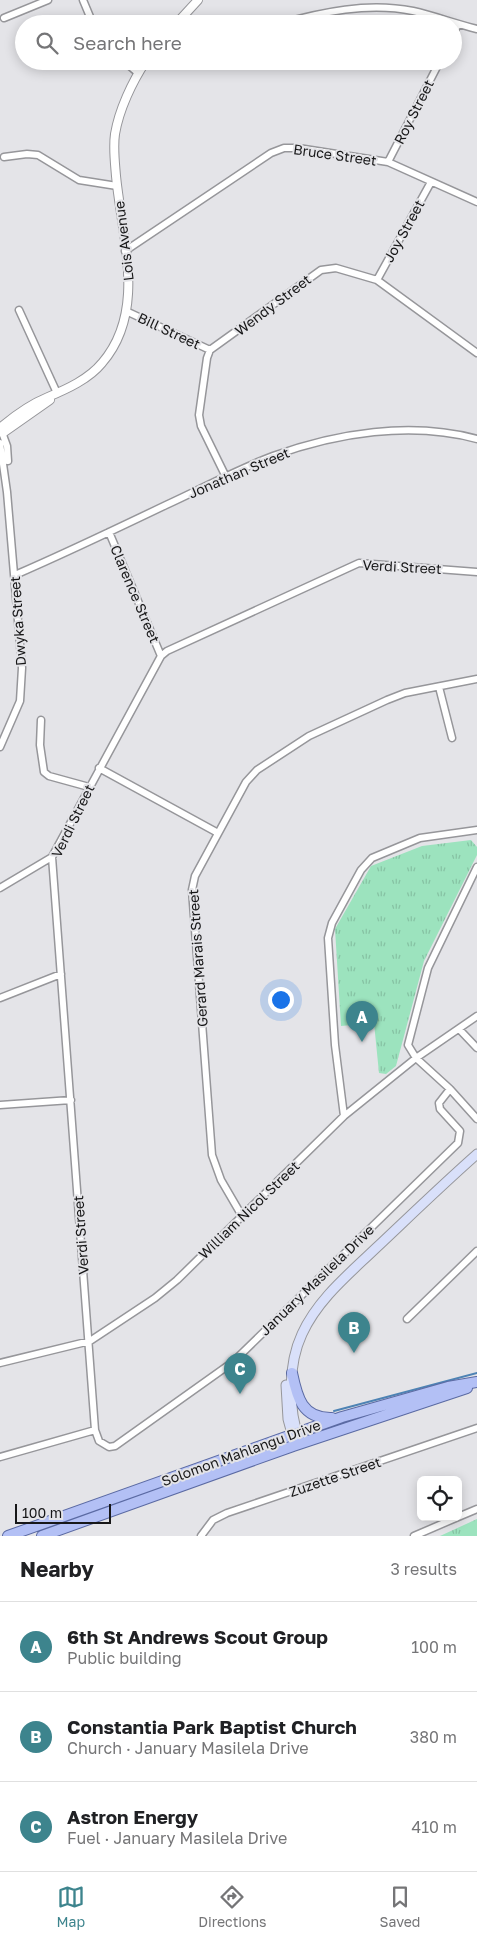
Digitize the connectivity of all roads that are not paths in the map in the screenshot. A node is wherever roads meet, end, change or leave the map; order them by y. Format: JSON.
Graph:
{"nodes":[{"id":1,"x":48,"y":0,"type":"edge"},
{"id":2,"x":83,"y":0,"type":"edge"},
{"id":3,"x":198,"y":0,"type":"edge"},
{"id":4,"x":89,"y":15,"type":"edge"},
{"id":5,"x":186,"y":15,"type":"edge"},
{"id":6,"x":314,"y":15,"type":"edge"},
{"id":7,"x":424,"y":15,"type":"edge"},
{"id":8,"x":4,"y":18,"type":"dead end"},
{"id":9,"x":462,"y":25,"type":"edge"},
{"id":10,"x":477,"y":29,"type":"edge"},
{"id":11,"x":134,"y":70,"type":"edge"},
{"id":12,"x":140,"y":70,"type":"edge"},
{"id":13,"x":435,"y":70,"type":"edge"},
{"id":14,"x":138,"y":73,"type":"junction"},
{"id":15,"x":4,"y":157,"type":"dead end"},
{"id":16,"x":388,"y":162,"type":"junction"},
{"id":17,"x":432,"y":182,"type":"junction"},
{"id":18,"x":117,"y":186,"type":"junction"},
{"id":19,"x":477,"y":202,"type":"edge"},
{"id":20,"x":125,"y":250,"type":"junction"},
{"id":21,"x":377,"y":280,"type":"junction"},
{"id":22,"x":19,"y":310,"type":"dead end"},
{"id":23,"x":128,"y":312,"type":"junction"},
{"id":24,"x":210,"y":350,"type":"junction"},
{"id":25,"x":477,"y":353,"type":"edge"},
{"id":26,"x":56,"y":394,"type":"junction"},
{"id":27,"x":1,"y":434,"type":"edge"},
{"id":28,"x":477,"y":439,"type":"edge"},
{"id":29,"x":226,"y":477,"type":"junction"},
{"id":30,"x":109,"y":532,"type":"junction"},
{"id":31,"x":477,"y":572,"type":"edge"},
{"id":32,"x":15,"y":575,"type":"junction"},
{"id":33,"x":161,"y":656,"type":"junction"},
{"id":34,"x":477,"y":678,"type":"edge"},
{"id":35,"x":439,"y":687,"type":"junction"},
{"id":36,"x":41,"y":720,"type":"dead end"},
{"id":37,"x":452,"y":738,"type":"dead end"},
{"id":38,"x":0,"y":746,"type":"edge"},
{"id":39,"x":99,"y":768,"type":"junction"},
{"id":40,"x":89,"y":787,"type":"junction"},
{"id":41,"x":477,"y":830,"type":"edge"},
{"id":42,"x":218,"y":833,"type":"junction"},
{"id":43,"x":52,"y":857,"type":"junction"},
{"id":44,"x":477,"y":867,"type":"edge"},
{"id":45,"x":0,"y":888,"type":"edge"},
{"id":46,"x":61,"y":974,"type":"junction"},
{"id":47,"x":0,"y":998,"type":"edge"},
{"id":48,"x":477,"y":1016,"type":"edge"},
{"id":49,"x":459,"y":1029,"type":"junction"},
{"id":50,"x":477,"y":1048,"type":"edge"},
{"id":51,"x":416,"y":1058,"type":"junction"},
{"id":52,"x":450,"y":1089,"type":"junction"},
{"id":53,"x":72,"y":1100,"type":"junction"},
{"id":54,"x":0,"y":1105,"type":"edge"},
{"id":55,"x":344,"y":1116,"type":"junction"},
{"id":56,"x":477,"y":1119,"type":"edge"},
{"id":57,"x":477,"y":1154,"type":"edge"},
{"id":58,"x":242,"y":1216,"type":"junction"},
{"id":59,"x":477,"y":1251,"type":"edge"},
{"id":60,"x":329,"y":1293,"type":"junction"},
{"id":61,"x":407,"y":1319,"type":"dead end"},
{"id":62,"x":90,"y":1341,"type":"junction"},
{"id":63,"x":0,"y":1363,"type":"edge"},
{"id":64,"x":292,"y":1373,"type":"junction"},
{"id":65,"x":477,"y":1383,"type":"edge"},
{"id":66,"x":342,"y":1417,"type":"junction"},
{"id":67,"x":477,"y":1428,"type":"edge"},
{"id":68,"x":95,"y":1430,"type":"junction"},
{"id":69,"x":296,"y":1439,"type":"junction"},
{"id":70,"x":0,"y":1457,"type":"edge"},
{"id":71,"x":477,"y":1509,"type":"edge"},
{"id":72,"x":462,"y":1515,"type":"edge"},
{"id":73,"x":449,"y":1521,"type":"edge"},
{"id":74,"x":8,"y":1536,"type":"edge"},
{"id":75,"x":42,"y":1536,"type":"edge"},
{"id":76,"x":201,"y":1536,"type":"edge"},
{"id":77,"x":414,"y":1536,"type":"edge"}],
"edges":[{"from":1,"to":8,"type":"street"},
{"from":2,"to":4,"type":"street"},
{"from":3,"to":5,"type":"street"},
{"from":6,"to":7,"type":"street"},
{"from":9,"to":10,"type":"street"},
{"from":11,"to":14,"type":"street"},
{"from":12,"to":14,"type":"street","name":"Lois Avenue"},
{"from":13,"to":16,"type":"street","name":"Roy Street"},
{"from":14,"to":18,"type":"street","name":"Lois Avenue"},
{"from":15,"to":18,"type":"street"},
{"from":16,"to":17,"type":"street","name":"Bruce Street"},
{"from":16,"to":20,"type":"street","name":"Bruce Street"},
{"from":17,"to":19,"type":"street","name":"Bruce Street"},
{"from":17,"to":21,"type":"street","name":"Joy Street"},
{"from":18,"to":20,"type":"street","name":"Lois Avenue"},
{"from":20,"to":23,"type":"street","name":"Lois Avenue"},
{"from":21,"to":24,"type":"street","name":"Wendy Street"},
{"from":21,"to":25,"type":"street","name":"Wendy Street"},
{"from":22,"to":26,"type":"street"},
{"from":23,"to":24,"type":"street","name":"Bill Street"},
{"from":23,"to":26,"type":"street","name":"Lois Avenue"},
{"from":24,"to":29,"type":"street"},
{"from":26,"to":27,"type":"street","name":"Lois Avenue"},
{"from":27,"to":32,"type":"street","name":"Dwyka Street"},
{"from":28,"to":29,"type":"street","name":"Jonathan Street"},
{"from":29,"to":30,"type":"street","name":"Jonathan Street"},
{"from":30,"to":32,"type":"street","name":"Jonathan Street"},
{"from":30,"to":33,"type":"street","name":"Clarence Street"},
{"from":31,"to":33,"type":"street","name":"Verdi Street"},
{"from":32,"to":38,"type":"street","name":"Dwyka Street"},
{"from":33,"to":39,"type":"street","name":"Verdi Street"},
{"from":34,"to":35,"type":"street","name":"Gerard Marais Street"},
{"from":35,"to":37,"type":"street"},
{"from":35,"to":42,"type":"street","name":"Gerard Marais Street"},
{"from":36,"to":40,"type":"street"},
{"from":39,"to":40,"type":"street","name":"Verdi Street"},
{"from":39,"to":42,"type":"street"},
{"from":40,"to":43,"type":"street","name":"Verdi Street"},
{"from":41,"to":55,"type":"street"},
{"from":42,"to":58,"type":"street","name":"Gerard Marais Street"},
{"from":43,"to":45,"type":"street"},
{"from":43,"to":46,"type":"street","name":"Verdi Street"},
{"from":44,"to":51,"type":"street"},
{"from":46,"to":47,"type":"street"},
{"from":46,"to":53,"type":"street","name":"Verdi Street"},
{"from":48,"to":49,"type":"street","name":"William Nicol Street"},
{"from":49,"to":50,"type":"street"},
{"from":49,"to":51,"type":"street","name":"William Nicol Street"},
{"from":51,"to":52,"type":"street"},
{"from":51,"to":55,"type":"street","name":"William Nicol Street"},
{"from":52,"to":56,"type":"street"},
{"from":52,"to":68,"type":"street","name":"January Masilela Drive"},
{"from":53,"to":54,"type":"street"},
{"from":53,"to":62,"type":"street","name":"Verdi Street"},
{"from":55,"to":58,"type":"street","name":"William Nicol Street"},
{"from":57,"to":60,"type":"main road","name":"January Masilela Drive"},
{"from":58,"to":62,"type":"street","name":"William Nicol Street"},
{"from":59,"to":61,"type":"street"},
{"from":60,"to":64,"type":"main road","name":"January Masilela Drive"},
{"from":60,"to":69,"type":"main road","name":"January Masilela Drive"},
{"from":62,"to":63,"type":"street","name":"William Nicol Street"},
{"from":62,"to":68,"type":"street","name":"Verdi Street"},
{"from":64,"to":66,"type":"main road"},
{"from":64,"to":69,"type":"main road","name":"January Masilela Drive"},
{"from":65,"to":66,"type":"main road","name":"Solomon Mahlangu Drive"},
{"from":65,"to":69,"type":"main road","name":"Solomon Mahlangu Drive"},
{"from":66,"to":69,"type":"main road","name":"Solomon Mahlangu Drive"},
{"from":67,"to":76,"type":"street","name":"Zuzette Street"},
{"from":68,"to":70,"type":"street"},
{"from":69,"to":74,"type":"main road","name":"Solomon Mahlangu Drive"},
{"from":69,"to":75,"type":"main road","name":"Solomon Mahlangu Drive"},
{"from":71,"to":72,"type":"street"},
{"from":73,"to":77,"type":"street"}]}
